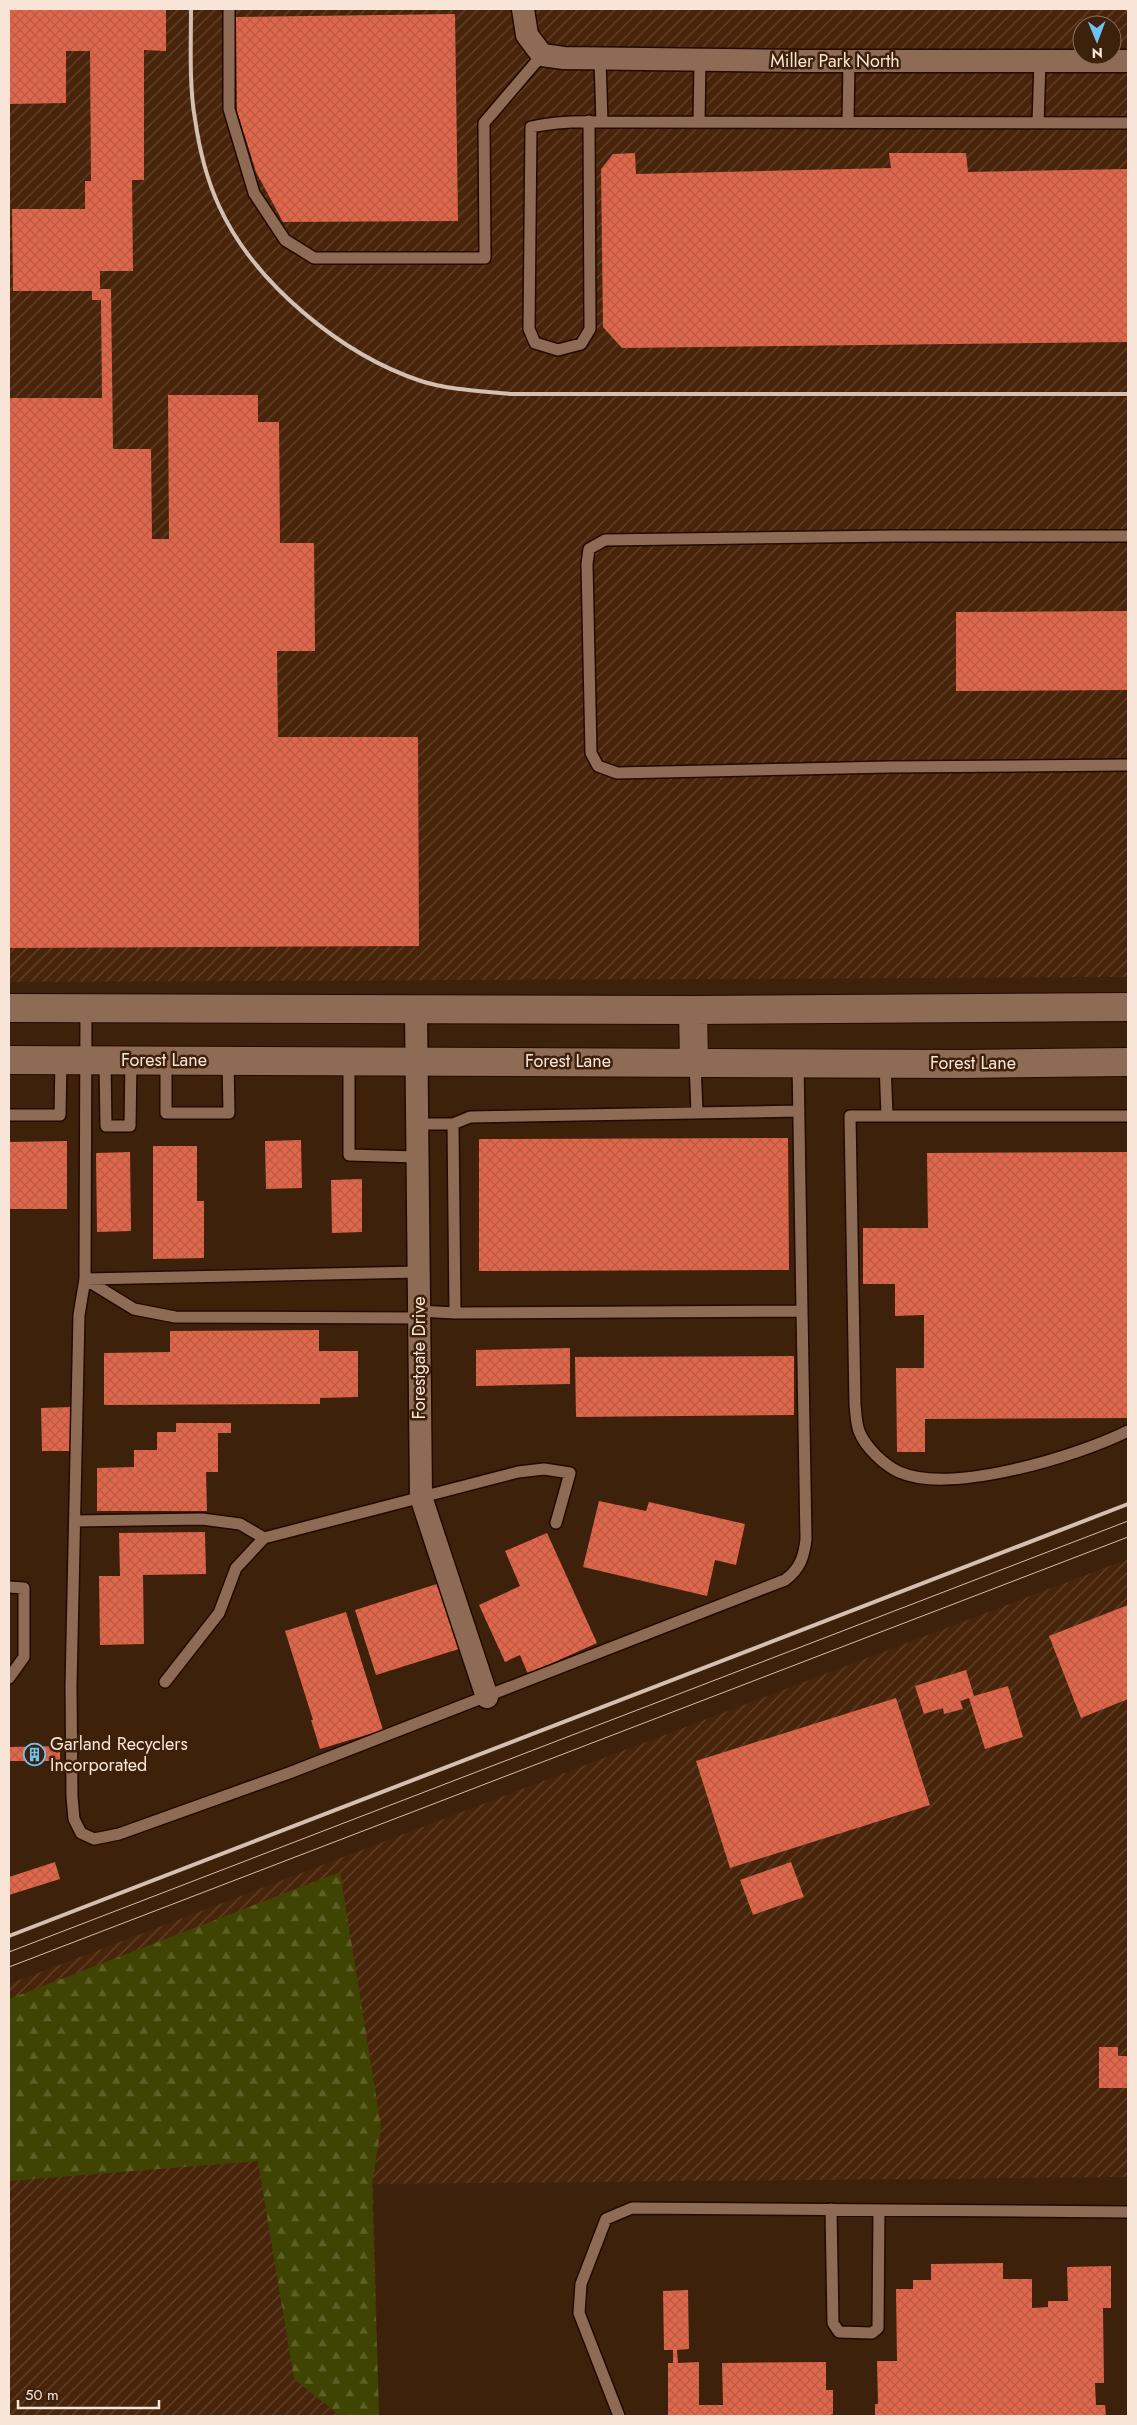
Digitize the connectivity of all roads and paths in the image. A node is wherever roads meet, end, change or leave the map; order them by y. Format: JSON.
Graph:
{"nodes":[{"id":1,"x":229,"y":9,"type":"edge"},
{"id":2,"x":523,"y":9,"type":"edge"},
{"id":3,"x":542,"y":55,"type":"junction"},
{"id":4,"x":600,"y":59,"type":"junction"},
{"id":5,"x":700,"y":60,"type":"junction"},
{"id":6,"x":849,"y":61,"type":"junction"},
{"id":7,"x":1040,"y":61,"type":"junction"},
{"id":8,"x":1128,"y":61,"type":"edge"},
{"id":9,"x":589,"y":122,"type":"junction"},
{"id":10,"x":602,"y":122,"type":"junction"},
{"id":11,"x":699,"y":122,"type":"junction"},
{"id":12,"x":848,"y":122,"type":"junction"},
{"id":13,"x":1038,"y":123,"type":"junction"},
{"id":14,"x":1128,"y":123,"type":"edge"},
{"id":15,"x":1128,"y":536,"type":"edge"},
{"id":16,"x":1128,"y":765,"type":"edge"},
{"id":17,"x":1128,"y":1007,"type":"edge"},
{"id":18,"x":9,"y":1008,"type":"edge"},
{"id":19,"x":86,"y":1008,"type":"junction"},
{"id":20,"x":416,"y":1009,"type":"junction"},
{"id":21,"x":693,"y":1010,"type":"junction"},
{"id":22,"x":9,"y":1060,"type":"edge"},
{"id":23,"x":96,"y":1060,"type":"junction"},
{"id":24,"x":166,"y":1060,"type":"junction"},
{"id":25,"x":228,"y":1060,"type":"junction"},
{"id":26,"x":349,"y":1060,"type":"junction"},
{"id":27,"x":694,"y":1061,"type":"junction"},
{"id":28,"x":416,"y":1062,"type":"junction"},
{"id":29,"x":798,"y":1062,"type":"junction"},
{"id":30,"x":1128,"y":1062,"type":"edge"},
{"id":31,"x":885,"y":1063,"type":"junction"},
{"id":32,"x":799,"y":1111,"type":"junction"},
{"id":33,"x":697,"y":1112,"type":"junction"},
{"id":34,"x":9,"y":1115,"type":"edge"},
{"id":35,"x":887,"y":1116,"type":"junction"},
{"id":36,"x":1128,"y":1116,"type":"edge"},
{"id":37,"x":417,"y":1124,"type":"junction"},
{"id":38,"x":453,"y":1124,"type":"junction"},
{"id":39,"x":417,"y":1157,"type":"junction"},
{"id":40,"x":419,"y":1272,"type":"junction"},
{"id":41,"x":85,"y":1279,"type":"junction"},
{"id":42,"x":802,"y":1311,"type":"junction"},
{"id":43,"x":455,"y":1313,"type":"junction"},
{"id":44,"x":419,"y":1314,"type":"junction"},
{"id":45,"x":1128,"y":1431,"type":"edge"},
{"id":46,"x":421,"y":1497,"type":"junction"},
{"id":47,"x":75,"y":1521,"type":"junction"},
{"id":48,"x":556,"y":1523,"type":"dead end"},
{"id":49,"x":264,"y":1538,"type":"junction"},
{"id":50,"x":9,"y":1587,"type":"edge"},
{"id":51,"x":9,"y":1678,"type":"edge"},
{"id":52,"x":166,"y":1682,"type":"dead end"},
{"id":53,"x":487,"y":1697,"type":"junction"},
{"id":54,"x":831,"y":2210,"type":"junction"},
{"id":55,"x":879,"y":2210,"type":"junction"},
{"id":56,"x":1128,"y":2212,"type":"edge"},
{"id":57,"x":619,"y":2416,"type":"edge"}],
"edges":[{"from":1,"to":3,"type":"lane"},
{"from":2,"to":3,"type":"street"},
{"from":3,"to":4,"type":"street","name":"Miller Park North"},
{"from":4,"to":5,"type":"street","name":"Miller Park North"},
{"from":4,"to":10,"type":"lane"},
{"from":5,"to":6,"type":"street","name":"Miller Park North"},
{"from":5,"to":11,"type":"lane"},
{"from":6,"to":7,"type":"street","name":"Miller Park North"},
{"from":6,"to":12,"type":"lane"},
{"from":7,"to":8,"type":"street","name":"Miller Park North"},
{"from":7,"to":13,"type":"lane"},
{"from":9,"to":9,"type":"lane"},
{"from":9,"to":10,"type":"lane"},
{"from":10,"to":11,"type":"lane"},
{"from":11,"to":12,"type":"lane"},
{"from":12,"to":13,"type":"lane"},
{"from":13,"to":14,"type":"lane"},
{"from":15,"to":16,"type":"lane"},
{"from":17,"to":21,"type":"main road"},
{"from":18,"to":19,"type":"main road"},
{"from":19,"to":20,"type":"main road"},
{"from":19,"to":23,"type":"lane"},
{"from":20,"to":21,"type":"main road"},
{"from":20,"to":28,"type":"street","name":"Forestgate Drive"},
{"from":21,"to":27,"type":"main road"},
{"from":22,"to":23,"type":"main road","name":"Forest Lane"},
{"from":23,"to":23,"type":"lane"},
{"from":23,"to":24,"type":"main road","name":"Forest Lane"},
{"from":23,"to":34,"type":"lane"},
{"from":23,"to":41,"type":"lane"},
{"from":24,"to":25,"type":"main road","name":"Forest Lane"},
{"from":24,"to":25,"type":"lane"},
{"from":25,"to":26,"type":"main road","name":"Forest Lane"},
{"from":26,"to":28,"type":"main road","name":"Forest Lane"},
{"from":26,"to":39,"type":"lane"},
{"from":27,"to":28,"type":"main road","name":"Forest Lane"},
{"from":27,"to":29,"type":"main road","name":"Forest Lane"},
{"from":27,"to":33,"type":"lane"},
{"from":28,"to":37,"type":"street","name":"Forestgate Drive"},
{"from":29,"to":31,"type":"main road","name":"Forest Lane"},
{"from":29,"to":32,"type":"lane"},
{"from":30,"to":31,"type":"main road","name":"Forest Lane"},
{"from":31,"to":35,"type":"lane"},
{"from":32,"to":33,"type":"lane"},
{"from":32,"to":42,"type":"lane"},
{"from":33,"to":38,"type":"lane"},
{"from":35,"to":36,"type":"lane"},
{"from":35,"to":45,"type":"lane"},
{"from":37,"to":38,"type":"lane"},
{"from":37,"to":39,"type":"street","name":"Forestgate Drive"},
{"from":38,"to":43,"type":"lane"},
{"from":39,"to":40,"type":"street","name":"Forestgate Drive"},
{"from":40,"to":41,"type":"lane"},
{"from":40,"to":44,"type":"street","name":"Forestgate Drive"},
{"from":41,"to":44,"type":"lane"},
{"from":41,"to":47,"type":"lane"},
{"from":42,"to":43,"type":"lane"},
{"from":42,"to":53,"type":"lane"},
{"from":43,"to":44,"type":"lane"},
{"from":44,"to":46,"type":"street","name":"Forestgate Drive"},
{"from":46,"to":48,"type":"lane"},
{"from":46,"to":49,"type":"lane"},
{"from":46,"to":53,"type":"street","name":"Forestgate Drive"},
{"from":47,"to":49,"type":"lane"},
{"from":47,"to":53,"type":"lane"},
{"from":49,"to":52,"type":"lane"},
{"from":50,"to":51,"type":"lane"},
{"from":54,"to":55,"type":"lane"},
{"from":54,"to":55,"type":"lane"},
{"from":54,"to":57,"type":"lane"},
{"from":55,"to":56,"type":"lane"}]}
